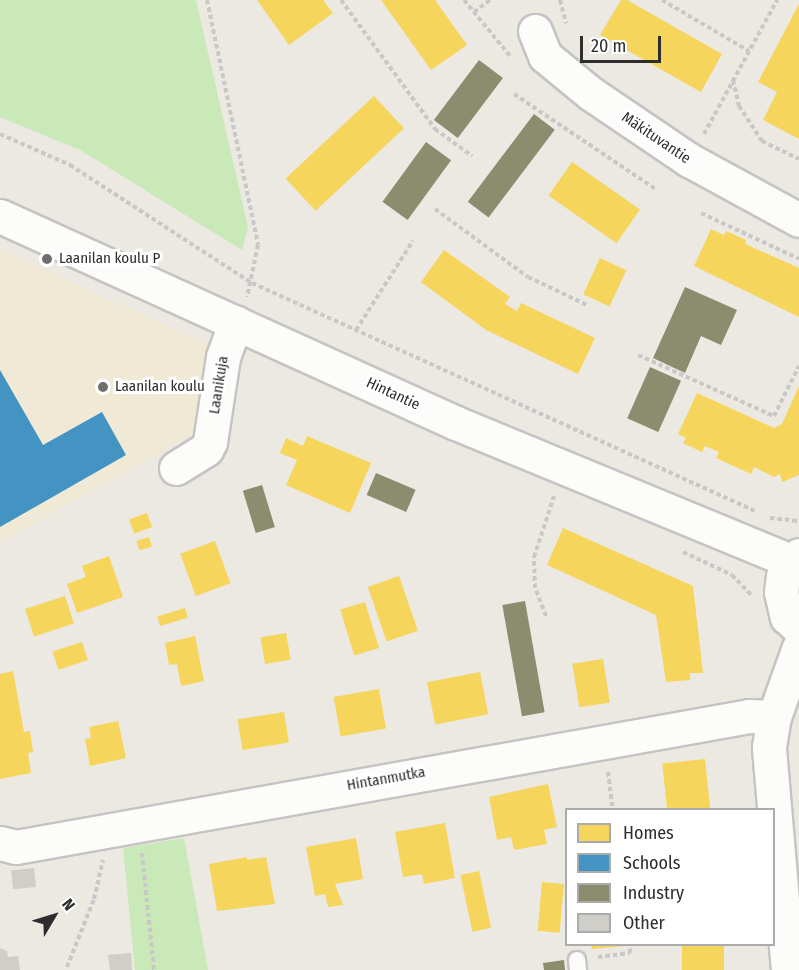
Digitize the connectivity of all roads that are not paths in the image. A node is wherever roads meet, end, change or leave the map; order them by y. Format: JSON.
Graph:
{"nodes":[{"id":1,"x":535,"y":31,"type":"dead end"},
{"id":2,"x":0,"y":216,"type":"edge"},
{"id":3,"x":799,"y":220,"type":"edge"},
{"id":4,"x":236,"y":322,"type":"junction"},
{"id":5,"x":176,"y":468,"type":"dead end"},
{"id":6,"x":795,"y":558,"type":"edge"},
{"id":7,"x":799,"y":628,"type":"edge"},
{"id":8,"x":799,"y":647,"type":"edge"},
{"id":9,"x":774,"y":717,"type":"junction"},
{"id":10,"x":0,"y":843,"type":"edge"},
{"id":11,"x":789,"y":970,"type":"edge"}],
"edges":[{"from":1,"to":3,"type":"street","name":"Mäkituvantie"},
{"from":2,"to":4,"type":"street","name":"Hintantie"},
{"from":4,"to":5,"type":"street","name":"Laanikuja"},
{"from":4,"to":6,"type":"street","name":"Hintantie"},
{"from":6,"to":7,"type":"street"},
{"from":8,"to":9,"type":"street"},
{"from":9,"to":10,"type":"street","name":"Hintanmutka"},
{"from":9,"to":11,"type":"street"}]}
